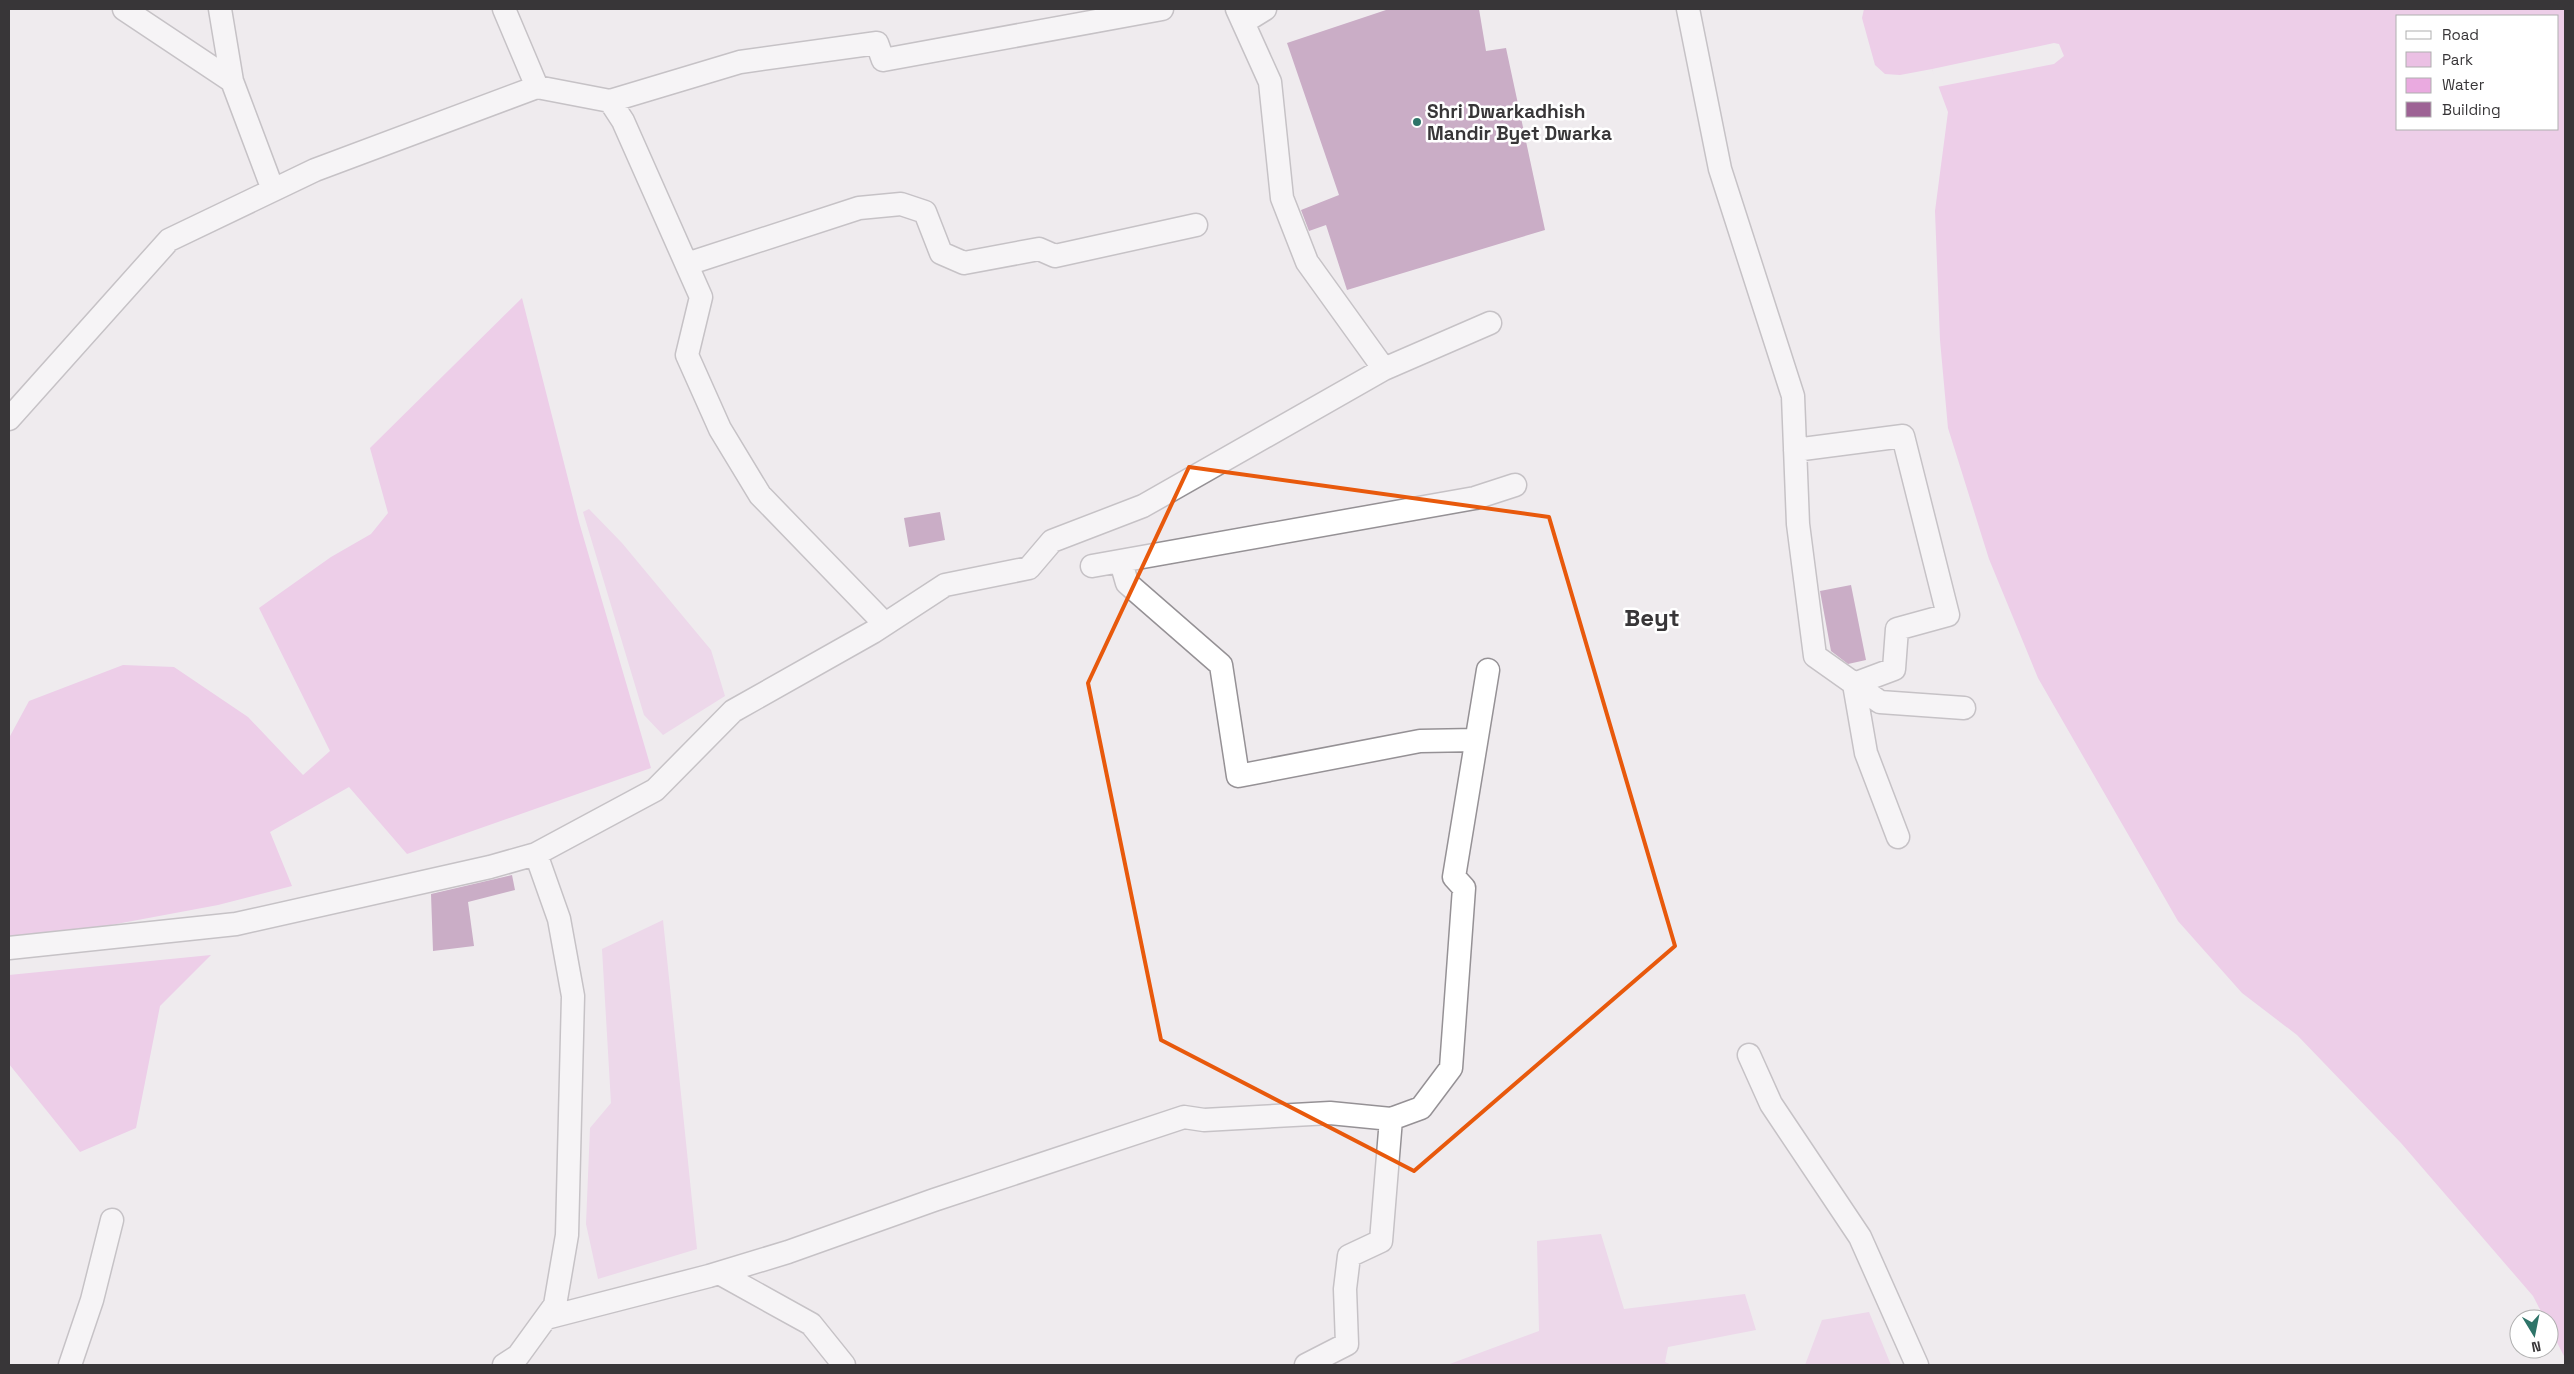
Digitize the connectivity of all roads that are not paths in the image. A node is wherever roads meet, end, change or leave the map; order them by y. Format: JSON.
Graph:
{"nodes":[{"id":1,"x":124,"y":9,"type":"edge"},
{"id":2,"x":220,"y":9,"type":"edge"},
{"id":3,"x":504,"y":9,"type":"edge"},
{"id":4,"x":1162,"y":9,"type":"edge"},
{"id":5,"x":1265,"y":9,"type":"edge"},
{"id":6,"x":1688,"y":9,"type":"edge"},
{"id":7,"x":1241,"y":15,"type":"edge"},
{"id":8,"x":232,"y":81,"type":"junction"},
{"id":9,"x":537,"y":87,"type":"junction"},
{"id":10,"x":610,"y":101,"type":"junction"},
{"id":11,"x":273,"y":190,"type":"junction"},
{"id":12,"x":1196,"y":225,"type":"dead end"},
{"id":13,"x":686,"y":264,"type":"junction"},
{"id":14,"x":1490,"y":323,"type":"dead end"},
{"id":15,"x":1384,"y":369,"type":"junction"},
{"id":16,"x":9,"y":419,"type":"edge"},
{"id":17,"x":1795,"y":450,"type":"junction"},
{"id":18,"x":1515,"y":486,"type":"dead end"},
{"id":19,"x":1121,"y":562,"type":"junction"},
{"id":20,"x":1092,"y":566,"type":"dead end"},
{"id":21,"x":885,"y":624,"type":"junction"},
{"id":22,"x":1488,"y":670,"type":"dead end"},
{"id":23,"x":1854,"y":684,"type":"junction"},
{"id":24,"x":1964,"y":708,"type":"dead end"},
{"id":25,"x":1476,"y":740,"type":"junction"},
{"id":26,"x":1898,"y":837,"type":"dead end"},
{"id":27,"x":536,"y":854,"type":"junction"},
{"id":28,"x":9,"y":948,"type":"edge"},
{"id":29,"x":1748,"y":1055,"type":"dead end"},
{"id":30,"x":1391,"y":1119,"type":"junction"},
{"id":31,"x":112,"y":1220,"type":"dead end"},
{"id":32,"x":719,"y":1273,"type":"junction"},
{"id":33,"x":546,"y":1318,"type":"junction"},
{"id":34,"x":70,"y":1365,"type":"edge"},
{"id":35,"x":504,"y":1365,"type":"edge"},
{"id":36,"x":844,"y":1365,"type":"edge"},
{"id":37,"x":1306,"y":1365,"type":"edge"},
{"id":38,"x":1917,"y":1365,"type":"edge"}],
"edges":[{"from":1,"to":8,"type":"street"},
{"from":2,"to":8,"type":"street"},
{"from":3,"to":9,"type":"street"},
{"from":4,"to":10,"type":"street"},
{"from":5,"to":7,"type":"street"},
{"from":6,"to":17,"type":"street"},
{"from":7,"to":15,"type":"street"},
{"from":8,"to":11,"type":"street"},
{"from":9,"to":10,"type":"street"},
{"from":9,"to":11,"type":"street"},
{"from":10,"to":13,"type":"street"},
{"from":11,"to":16,"type":"street"},
{"from":12,"to":13,"type":"street"},
{"from":13,"to":21,"type":"street"},
{"from":14,"to":15,"type":"street"},
{"from":15,"to":21,"type":"street"},
{"from":17,"to":23,"type":"street"},
{"from":17,"to":23,"type":"street"},
{"from":18,"to":19,"type":"street"},
{"from":19,"to":20,"type":"street"},
{"from":19,"to":25,"type":"street"},
{"from":21,"to":27,"type":"street"},
{"from":22,"to":25,"type":"street"},
{"from":23,"to":24,"type":"street"},
{"from":23,"to":26,"type":"street"},
{"from":25,"to":30,"type":"street"},
{"from":27,"to":28,"type":"street"},
{"from":27,"to":33,"type":"street"},
{"from":29,"to":38,"type":"street"},
{"from":30,"to":32,"type":"street"},
{"from":30,"to":37,"type":"street"},
{"from":31,"to":34,"type":"street"},
{"from":32,"to":33,"type":"street"},
{"from":32,"to":36,"type":"street"},
{"from":33,"to":35,"type":"street"}]}
